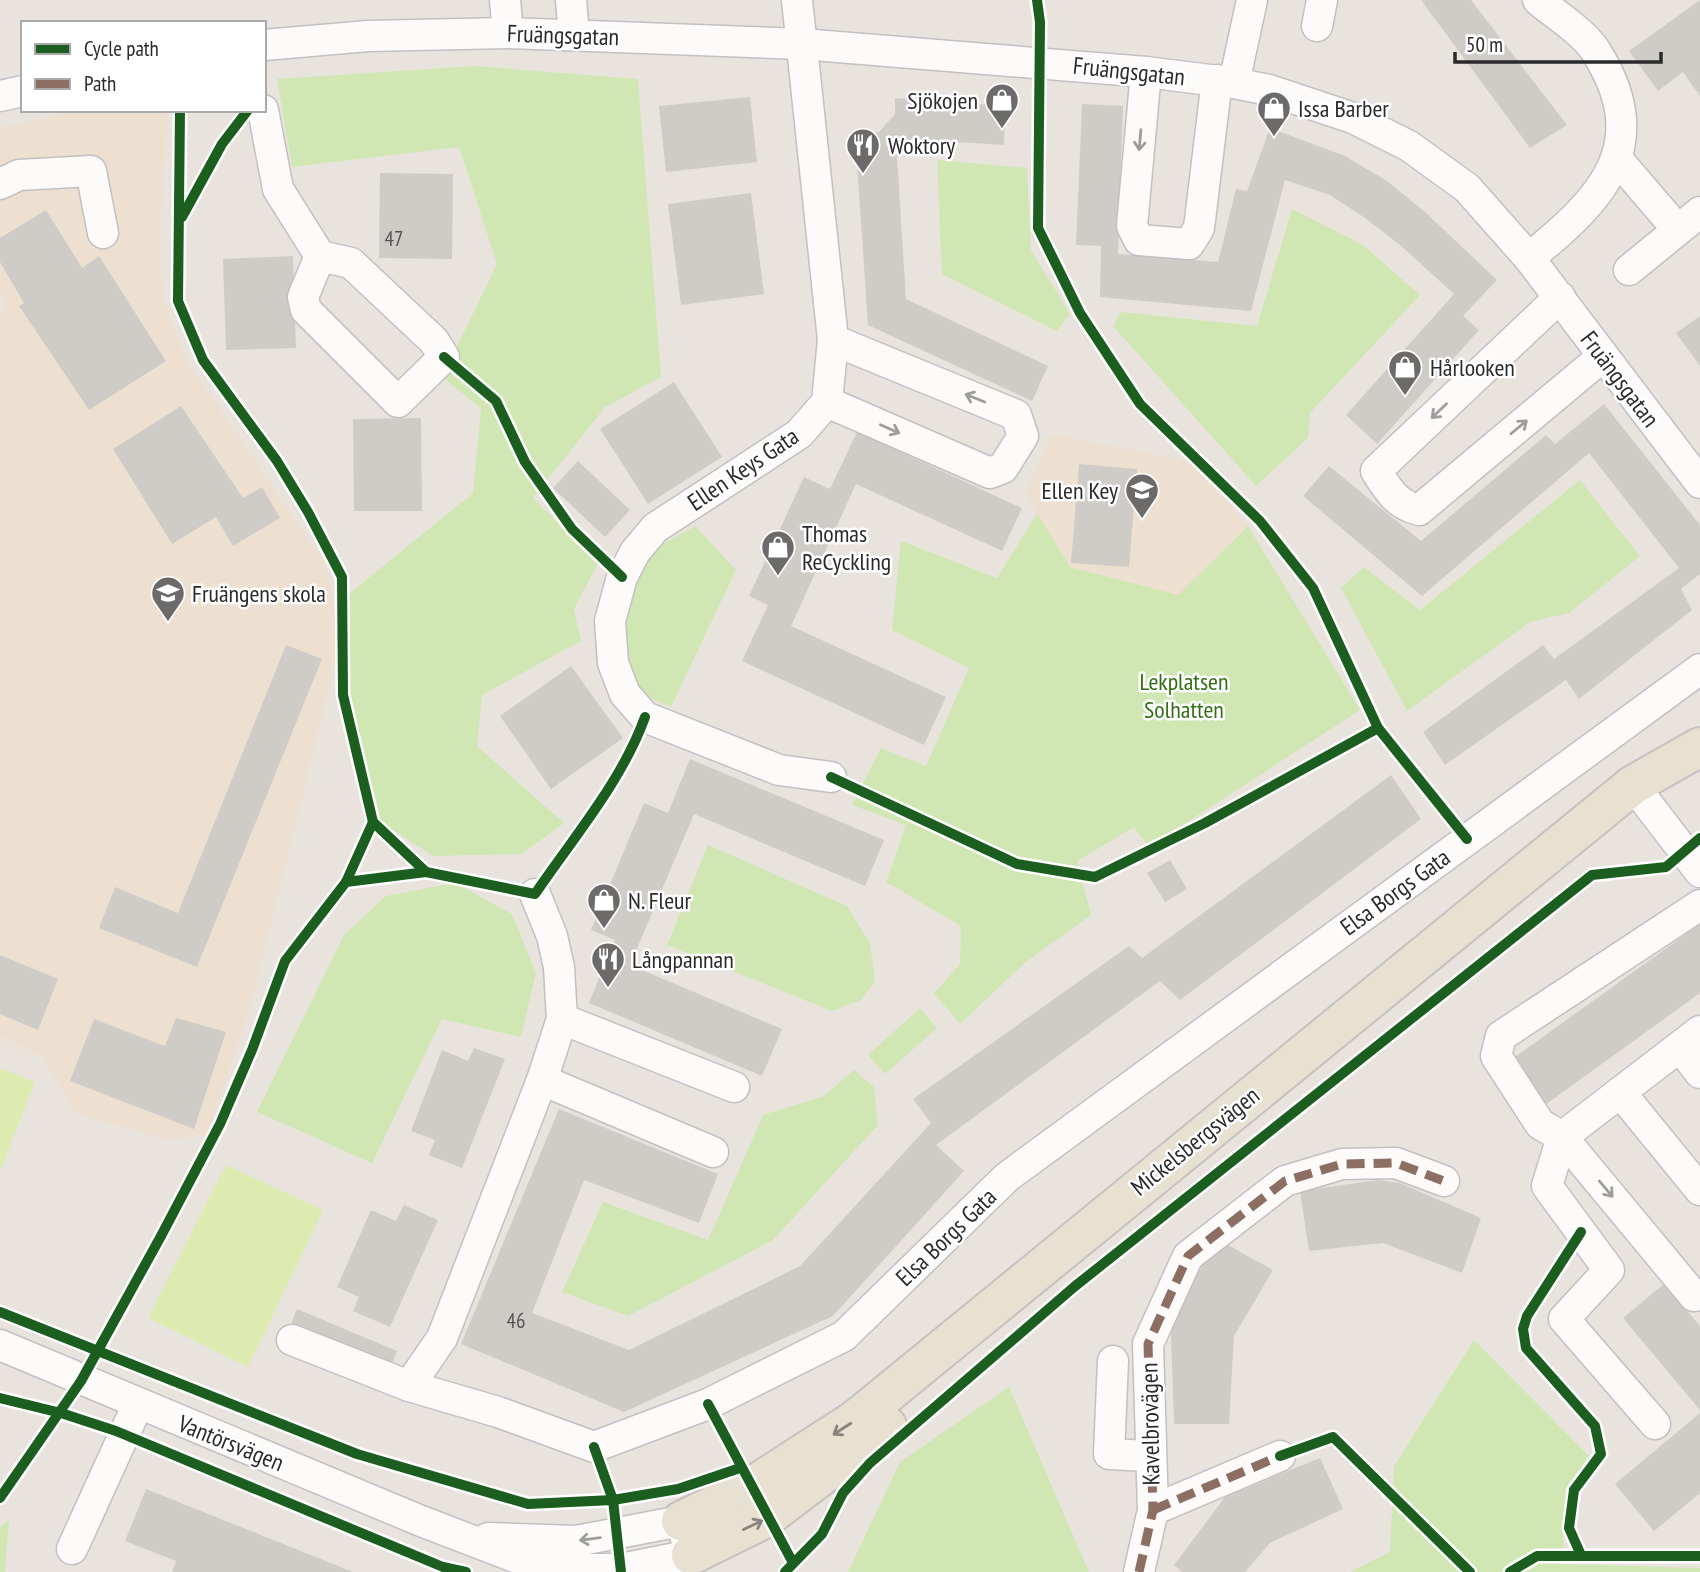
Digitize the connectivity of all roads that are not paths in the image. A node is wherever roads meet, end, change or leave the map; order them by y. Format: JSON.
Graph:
{"nodes":[{"id":1,"x":505,"y":0,"type":"edge"},
{"id":2,"x":571,"y":0,"type":"edge"},
{"id":3,"x":797,"y":0,"type":"edge"},
{"id":4,"x":1252,"y":0,"type":"edge"},
{"id":5,"x":1538,"y":0,"type":"edge"},
{"id":6,"x":508,"y":33,"type":"junction"},
{"id":7,"x":574,"y":35,"type":"junction"},
{"id":8,"x":801,"y":44,"type":"junction"},
{"id":9,"x":266,"y":45,"type":"edge"},
{"id":10,"x":1146,"y":72,"type":"junction"},
{"id":11,"x":1226,"y":81,"type":"junction"},
{"id":12,"x":21,"y":91,"type":"edge"},
{"id":13,"x":0,"y":96,"type":"edge"},
{"id":14,"x":263,"y":112,"type":"edge"},
{"id":15,"x":1618,"y":160,"type":"junction"},
{"id":16,"x":0,"y":184,"type":"edge"},
{"id":17,"x":1689,"y":221,"type":"edge"},
{"id":18,"x":103,"y":233,"type":"dead end"},
{"id":19,"x":320,"y":256,"type":"junction"},
{"id":20,"x":1529,"y":258,"type":"junction"},
{"id":21,"x":1629,"y":270,"type":"dead end"},
{"id":22,"x":1560,"y":297,"type":"junction"},
{"id":23,"x":833,"y":340,"type":"junction"},
{"id":24,"x":1602,"y":358,"type":"junction"},
{"id":25,"x":827,"y":402,"type":"junction"},
{"id":26,"x":1700,"y":483,"type":"edge"},
{"id":27,"x":1700,"y":669,"type":"edge"},
{"id":28,"x":1700,"y":747,"type":"edge"},
{"id":29,"x":1700,"y":773,"type":"edge"},
{"id":30,"x":831,"y":777,"type":"dead end"},
{"id":31,"x":1640,"y":795,"type":"junction"},
{"id":32,"x":1700,"y":872,"type":"edge"},
{"id":33,"x":535,"y":894,"type":"dead end"},
{"id":34,"x":1700,"y":905,"type":"edge"},
{"id":35,"x":562,"y":1019,"type":"junction"},
{"id":36,"x":1690,"y":1039,"type":"edge"},
{"id":37,"x":1700,"y":1073,"type":"edge"},
{"id":38,"x":542,"y":1080,"type":"junction"},
{"id":39,"x":734,"y":1087,"type":"dead end"},
{"id":40,"x":1620,"y":1092,"type":"junction"},
{"id":41,"x":1562,"y":1136,"type":"junction"},
{"id":42,"x":713,"y":1152,"type":"dead end"},
{"id":43,"x":1444,"y":1181,"type":"dead end"},
{"id":44,"x":1700,"y":1190,"type":"edge"},
{"id":45,"x":1694,"y":1296,"type":"dead end"},
{"id":46,"x":292,"y":1340,"type":"dead end"},
{"id":47,"x":0,"y":1345,"type":"edge"},
{"id":48,"x":1113,"y":1362,"type":"dead end"},
{"id":49,"x":409,"y":1386,"type":"junction"},
{"id":50,"x":138,"y":1404,"type":"junction"},
{"id":51,"x":1655,"y":1424,"type":"dead end"},
{"id":52,"x":1149,"y":1456,"type":"junction"},
{"id":53,"x":1280,"y":1456,"type":"dead end"},
{"id":54,"x":1153,"y":1510,"type":"junction"},
{"id":55,"x":72,"y":1549,"type":"dead end"},
{"id":56,"x":690,"y":1549,"type":"edge"},
{"id":57,"x":1139,"y":1572,"type":"edge"}],
"edges":[{"from":1,"to":6,"type":"street"},
{"from":2,"to":7,"type":"street"},
{"from":3,"to":8,"type":"street"},
{"from":4,"to":11,"type":"street"},
{"from":5,"to":15,"type":"street"},
{"from":6,"to":7,"type":"street","name":"Fruängsgatan"},
{"from":6,"to":9,"type":"street","name":"Fruängsgatan"},
{"from":7,"to":8,"type":"street","name":"Fruängsgatan"},
{"from":8,"to":10,"type":"street","name":"Fruängsgatan"},
{"from":8,"to":23,"type":"street"},
{"from":10,"to":11,"type":"street","name":"Fruängsgatan"},
{"from":10,"to":11,"type":"street","one_way":true},
{"from":11,"to":20,"type":"street","name":"Fruängsgatan"},
{"from":12,"to":13,"type":"street"},
{"from":14,"to":19,"type":"street"},
{"from":15,"to":17,"type":"street"},
{"from":15,"to":20,"type":"street"},
{"from":16,"to":18,"type":"street"},
{"from":17,"to":21,"type":"street"},
{"from":19,"to":19,"type":"street"},
{"from":20,"to":22,"type":"street","name":"Fruängsgatan"},
{"from":22,"to":24,"type":"street","name":"Fruängsgatan"},
{"from":22,"to":24,"type":"street","one_way":true},
{"from":23,"to":25,"type":"street"},
{"from":25,"to":23,"type":"street","one_way":true},
{"from":24,"to":26,"type":"street","name":"Fruängsgatan"},
{"from":25,"to":30,"type":"street","name":"Ellen Keys Gata"},
{"from":27,"to":49,"type":"street","name":"Elsa Borgs Gata"},
{"from":28,"to":31,"type":"main road","name":"Mickelsbergsvägen"},
{"from":29,"to":31,"type":"main road","name":"Mickelsbergsvägen"},
{"from":31,"to":32,"type":"street"},
{"from":31,"to":56,"type":"main road","name":"Mickelsbergsvägen"},
{"from":33,"to":35,"type":"street"},
{"from":34,"to":41,"type":"street"},
{"from":35,"to":38,"type":"street"},
{"from":35,"to":39,"type":"street"},
{"from":36,"to":37,"type":"street"},
{"from":36,"to":40,"type":"street"},
{"from":38,"to":42,"type":"street"},
{"from":38,"to":49,"type":"street"},
{"from":40,"to":41,"type":"street"},
{"from":40,"to":44,"type":"street"},
{"from":41,"to":45,"type":"street","one_way":true},
{"from":41,"to":51,"type":"street"},
{"from":43,"to":52,"type":"street","name":"Kavelbrovägen"},
{"from":46,"to":49,"type":"street","name":"Elsa Borgs Gata"},
{"from":47,"to":50,"type":"street","name":"Vantörsvägen"},
{"from":48,"to":52,"type":"street"},
{"from":50,"to":55,"type":"street"},
{"from":50,"to":56,"type":"street","name":"Vantörsvägen"},
{"from":52,"to":54,"type":"street","name":"Kavelbrovägen"},
{"from":53,"to":54,"type":"street","name":"Kavelbrovägen"},
{"from":54,"to":57,"type":"street","name":"Kavelbrovägen"}]}
